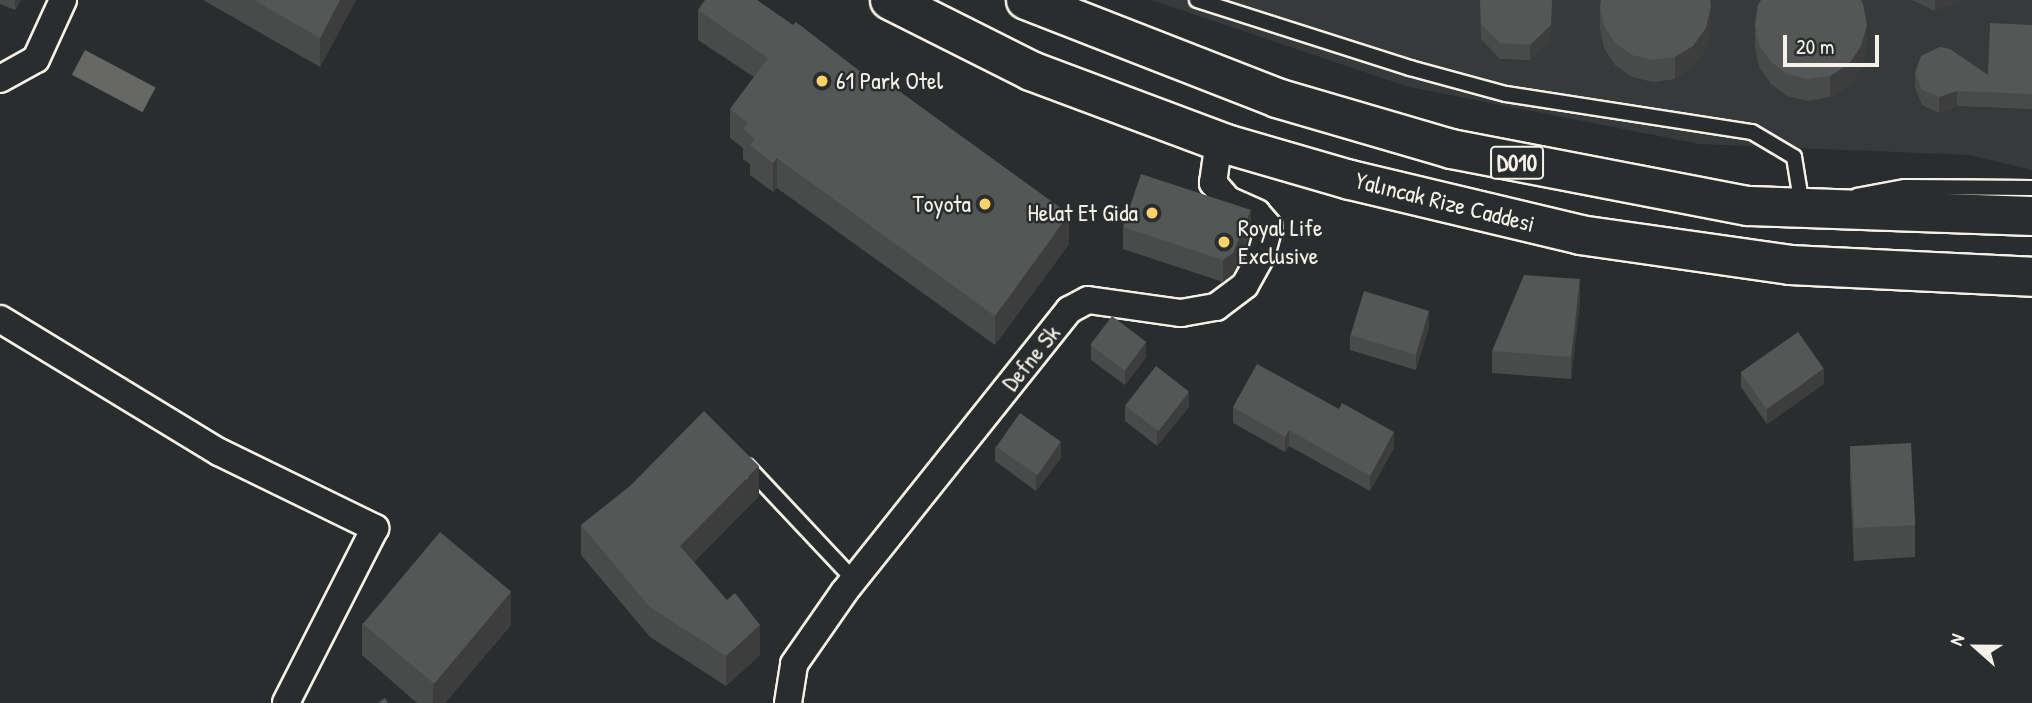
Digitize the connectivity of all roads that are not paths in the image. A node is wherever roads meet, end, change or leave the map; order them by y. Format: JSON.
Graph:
{"nodes":[{"id":1,"x":63,"y":0,"type":"edge"},
{"id":2,"x":890,"y":0,"type":"edge"},
{"id":3,"x":1026,"y":0,"type":"edge"},
{"id":4,"x":1197,"y":0,"type":"edge"},
{"id":5,"x":0,"y":79,"type":"edge"},
{"id":6,"x":1219,"y":141,"type":"junction"},
{"id":7,"x":2032,"y":188,"type":"edge"},
{"id":8,"x":1803,"y":209,"type":"junction"},
{"id":9,"x":2032,"y":216,"type":"edge"},
{"id":10,"x":2032,"y":276,"type":"edge"},
{"id":11,"x":0,"y":319,"type":"edge"},
{"id":12,"x":734,"y":452,"type":"edge"},
{"id":13,"x":854,"y":580,"type":"junction"},
{"id":14,"x":286,"y":703,"type":"edge"},
{"id":15,"x":788,"y":703,"type":"edge"}],
"edges":[{"from":1,"to":5,"type":"street"},
{"from":2,"to":6,"type":"highway","name":"Yalıncak Rize Caddesi"},
{"from":3,"to":8,"type":"highway","number":"D010"},
{"from":4,"to":8,"type":"lane"},
{"from":6,"to":10,"type":"highway","name":"Yalıncak Rize Caddesi"},
{"from":6,"to":13,"type":"street","name":"Defne Sk"},
{"from":7,"to":8,"type":"lane"},
{"from":8,"to":9,"type":"highway","number":"D010"},
{"from":11,"to":14,"type":"street"},
{"from":12,"to":13,"type":"lane"},
{"from":13,"to":15,"type":"street","name":"Defne Sk"}]}
